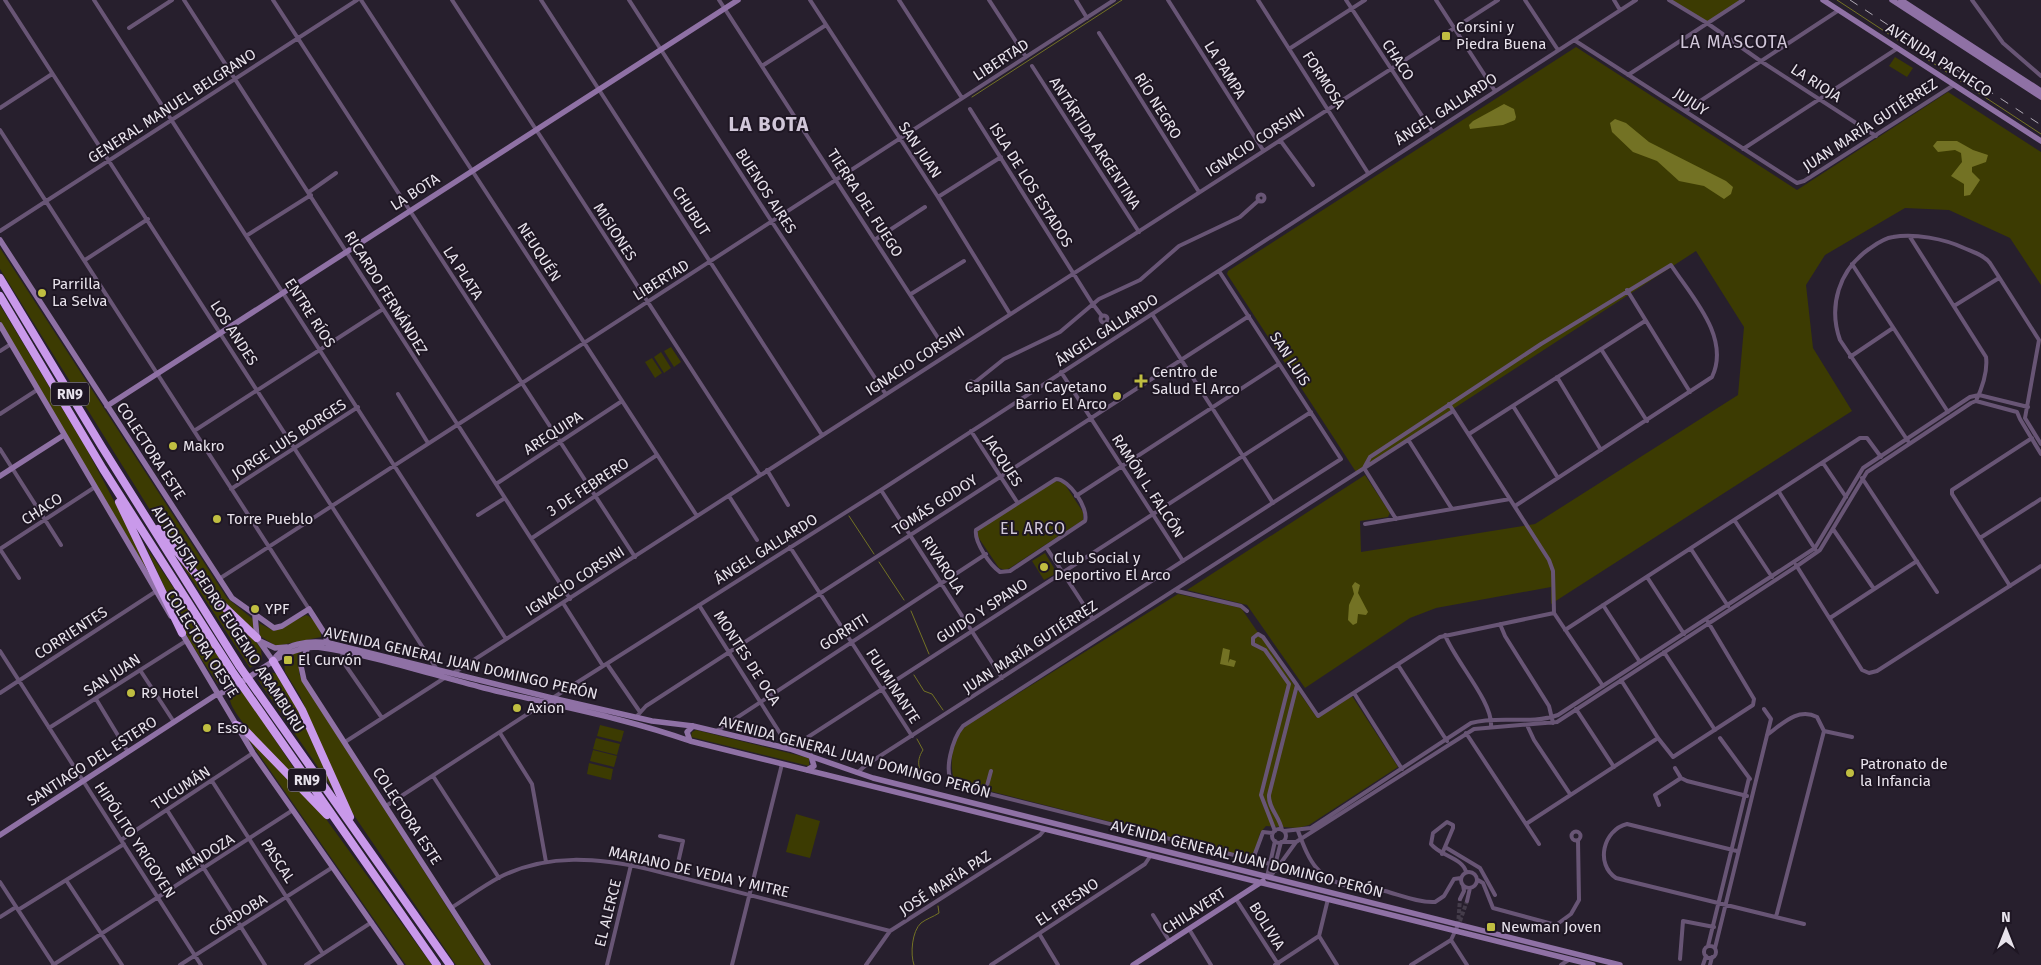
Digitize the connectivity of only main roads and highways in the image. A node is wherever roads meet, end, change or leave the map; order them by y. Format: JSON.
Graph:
{"nodes":[{"id":1,"x":738,"y":0,"type":"edge"},
{"id":2,"x":1823,"y":0,"type":"edge"},
{"id":3,"x":1892,"y":0,"type":"edge"},
{"id":4,"x":1901,"y":0,"type":"edge"},
{"id":5,"x":2041,"y":92,"type":"edge"},
{"id":6,"x":2041,"y":97,"type":"edge"},
{"id":7,"x":2041,"y":141,"type":"edge"},
{"id":8,"x":0,"y":240,"type":"edge"},
{"id":9,"x":0,"y":278,"type":"edge"},
{"id":10,"x":0,"y":296,"type":"edge"},
{"id":11,"x":0,"y":325,"type":"edge"},
{"id":12,"x":107,"y":406,"type":"junction"},
{"id":13,"x":64,"y":435,"type":"junction"},
{"id":14,"x":103,"y":469,"type":"junction"},
{"id":15,"x":0,"y":476,"type":"edge"},
{"id":16,"x":142,"y":511,"type":"junction"},
{"id":17,"x":254,"y":616,"type":"junction"},
{"id":18,"x":182,"y":633,"type":"junction"},
{"id":19,"x":257,"y":638,"type":"junction"},
{"id":20,"x":308,"y":645,"type":"junction"},
{"id":21,"x":291,"y":646,"type":"junction"},
{"id":22,"x":328,"y":646,"type":"junction"},
{"id":23,"x":273,"y":661,"type":"junction"},
{"id":24,"x":219,"y":695,"type":"junction"},
{"id":25,"x":236,"y":725,"type":"junction"},
{"id":26,"x":693,"y":726,"type":"junction"},
{"id":27,"x":690,"y":741,"type":"junction"},
{"id":28,"x":811,"y":756,"type":"junction"},
{"id":29,"x":808,"y":770,"type":"junction"},
{"id":30,"x":0,"y":835,"type":"edge"},
{"id":31,"x":374,"y":857,"type":"junction"},
{"id":32,"x":368,"y":868,"type":"junction"},
{"id":33,"x":1265,"y":879,"type":"junction"},
{"id":34,"x":1456,"y":928,"type":"junction"},
{"id":35,"x":401,"y":965,"type":"edge"},
{"id":36,"x":437,"y":965,"type":"edge"},
{"id":37,"x":450,"y":965,"type":"edge"},
{"id":38,"x":488,"y":965,"type":"edge"},
{"id":39,"x":1133,"y":965,"type":"edge"},
{"id":40,"x":1593,"y":965,"type":"edge"},
{"id":41,"x":1620,"y":965,"type":"edge"}],
"edges":[{"from":1,"to":12,"type":"main road","name":"LA BOTA"},
{"from":2,"to":7,"type":"main road","name":"AVENIDA PACHECO"},
{"from":3,"to":6,"type":"main road"},
{"from":4,"to":5,"type":"main road"},
{"from":8,"to":12,"type":"main road","name":"COLECTORA ESTE"},
{"from":9,"to":16,"type":"highway","name":"AUTOPISTA PEDRO EUGENIO ARAMBURU","number":"RN9"},
{"from":10,"to":14,"type":"highway","name":"AUTOPISTA PEDRO EUGENIO ARAMBURU","number":"RN9"},
{"from":11,"to":13,"type":"main road","name":"COLECTORA OESTE"},
{"from":12,"to":17,"type":"main road","name":"COLECTORA ESTE"},
{"from":13,"to":15,"type":"main road"},
{"from":13,"to":18,"type":"main road","name":"COLECTORA OESTE"},
{"from":14,"to":18,"type":"highway"},
{"from":14,"to":32,"type":"highway","name":"AUTOPISTA PEDRO EUGENIO ARAMBURU","number":"RN9"},
{"from":16,"to":19,"type":"highway"},
{"from":16,"to":31,"type":"highway","name":"AUTOPISTA PEDRO EUGENIO ARAMBURU","number":"RN9"},
{"from":17,"to":19,"type":"main road"},
{"from":17,"to":22,"type":"main road","name":"COLECTORA ESTE"},
{"from":18,"to":24,"type":"main road","name":"COLECTORA OESTE"},
{"from":19,"to":21,"type":"main road"},
{"from":19,"to":23,"type":"main road"},
{"from":20,"to":21,"type":"main road","name":"AVENIDA GENERAL JUAN DOMINGO PERÓN"},
{"from":20,"to":22,"type":"main road","name":"AVENIDA GENERAL JUAN DOMINGO PERÓN"},
{"from":20,"to":23,"type":"main road","name":"AVENIDA GENERAL JUAN DOMINGO PERÓN"},
{"from":20,"to":38,"type":"main road","name":"COLECTORA ESTE"},
{"from":21,"to":23,"type":"main road","name":"AVENIDA GENERAL JUAN DOMINGO PERÓN"},
{"from":22,"to":26,"type":"main road","name":"AVENIDA GENERAL JUAN DOMINGO PERÓN"},
{"from":22,"to":27,"type":"main road","name":"AVENIDA GENERAL JUAN DOMINGO PERÓN"},
{"from":23,"to":24,"type":"main road","name":"SANTIAGO DEL ESTERO"},
{"from":23,"to":31,"type":"highway"},
{"from":24,"to":25,"type":"main road","name":"COLECTORA OESTE"},
{"from":24,"to":30,"type":"main road","name":"SANTIAGO DEL ESTERO"},
{"from":25,"to":32,"type":"highway"},
{"from":25,"to":35,"type":"main road","name":"COLECTORA OESTE"},
{"from":26,"to":27,"type":"main road"},
{"from":26,"to":28,"type":"main road","name":"AVENIDA GENERAL JUAN DOMINGO PERÓN"},
{"from":27,"to":29,"type":"main road","name":"AVENIDA GENERAL JUAN DOMINGO PERÓN"},
{"from":28,"to":29,"type":"main road"},
{"from":28,"to":33,"type":"main road","name":"AVENIDA GENERAL JUAN DOMINGO PERÓN"},
{"from":29,"to":33,"type":"main road","name":"AVENIDA GENERAL JUAN DOMINGO PERÓN"},
{"from":31,"to":37,"type":"highway","name":"AUTOPISTA PEDRO EUGENIO ARAMBURU","number":"RN9"},
{"from":32,"to":36,"type":"highway","name":"AUTOPISTA PEDRO EUGENIO ARAMBURU","number":"RN9"},
{"from":33,"to":34,"type":"main road","name":"AVENIDA GENERAL JUAN DOMINGO PERÓN"},
{"from":33,"to":34,"type":"main road","name":"AVENIDA GENERAL JUAN DOMINGO PERÓN"},
{"from":33,"to":39,"type":"main road","name":"CHILAVERT"},
{"from":34,"to":40,"type":"main road","name":"AVENIDA GENERAL JUAN DOMINGO PERÓN"},
{"from":34,"to":41,"type":"main road","name":"AVENIDA GENERAL JUAN DOMINGO PERÓN"}]}
